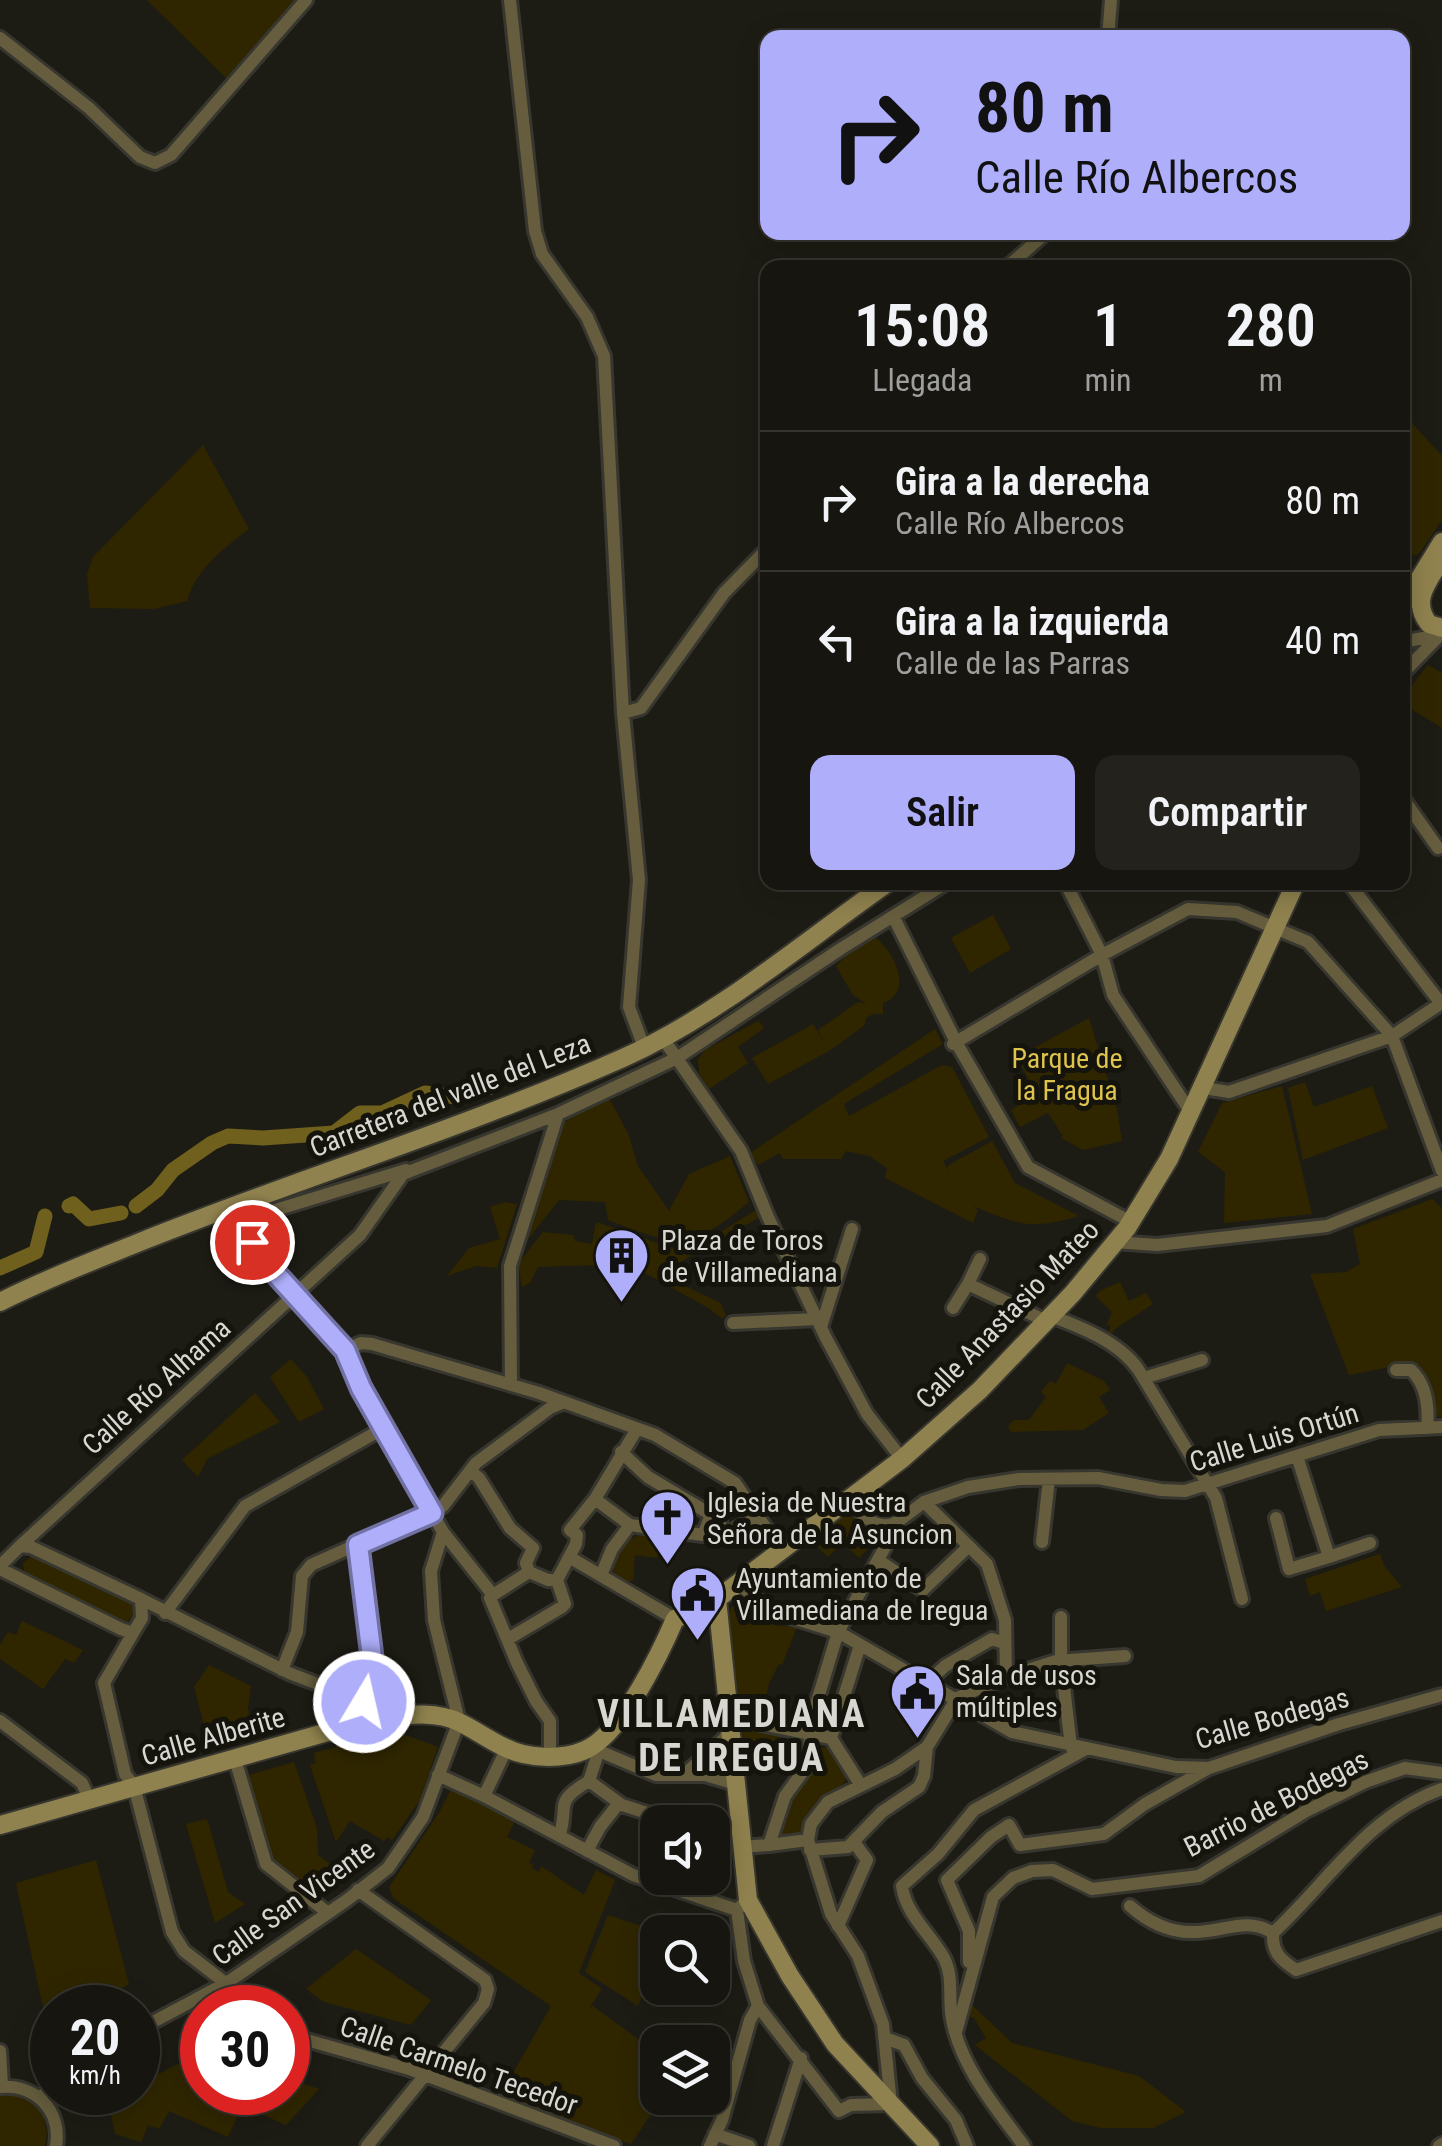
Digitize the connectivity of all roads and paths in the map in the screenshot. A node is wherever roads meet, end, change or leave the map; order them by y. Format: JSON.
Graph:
{"nodes":[{"id":1,"x":306,"y":0,"type":"edge"},
{"id":2,"x":510,"y":0,"type":"edge"},
{"id":3,"x":1111,"y":0,"type":"edge"},
{"id":4,"x":1109,"y":30,"type":"edge"},
{"id":5,"x":0,"y":38,"type":"edge"},
{"id":6,"x":1039,"y":240,"type":"edge"},
{"id":7,"x":1015,"y":260,"type":"edge"},
{"id":8,"x":1442,"y":542,"type":"edge"},
{"id":9,"x":760,"y":556,"type":"edge"},
{"id":10,"x":1442,"y":558,"type":"edge"},
{"id":11,"x":1423,"y":568,"type":"junction"},
{"id":12,"x":1410,"y":578,"type":"edge"},
{"id":13,"x":1410,"y":592,"type":"edge"},
{"id":14,"x":1442,"y":632,"type":"edge"},
{"id":15,"x":1410,"y":640,"type":"edge"},
{"id":16,"x":1410,"y":666,"type":"edge"},
{"id":17,"x":624,"y":712,"type":"junction"},
{"id":18,"x":1410,"y":808,"type":"edge"},
{"id":19,"x":1438,"y":848,"type":"dead end"},
{"id":20,"x":878,"y":890,"type":"edge"},
{"id":21,"x":936,"y":890,"type":"edge"},
{"id":22,"x":1069,"y":890,"type":"edge"},
{"id":23,"x":1293,"y":890,"type":"edge"},
{"id":24,"x":1354,"y":890,"type":"edge"},
{"id":25,"x":894,"y":918,"type":"junction"},
{"id":26,"x":1276,"y":929,"type":"junction"},
{"id":27,"x":1102,"y":955,"type":"junction"},
{"id":28,"x":1392,"y":1036,"type":"junction"},
{"id":29,"x":662,"y":1037,"type":"junction"},
{"id":30,"x":956,"y":1042,"type":"junction"},
{"id":31,"x":644,"y":1047,"type":"junction"},
{"id":32,"x":677,"y":1058,"type":"junction"},
{"id":33,"x":1204,"y":1088,"type":"junction"},
{"id":34,"x":558,"y":1114,"type":"junction"},
{"id":35,"x":1192,"y":1114,"type":"junction"},
{"id":36,"x":422,"y":1166,"type":"junction"},
{"id":37,"x":1442,"y":1172,"type":"edge"},
{"id":38,"x":1442,"y":1180,"type":"edge"},
{"id":39,"x":852,"y":1229,"type":"dead end"},
{"id":40,"x":1124,"y":1230,"type":"junction"},
{"id":41,"x":980,"y":1260,"type":"dead end"},
{"id":42,"x":968,"y":1284,"type":"junction"},
{"id":43,"x":294,"y":1294,"type":"junction"},
{"id":44,"x":0,"y":1302,"type":"edge"},
{"id":45,"x":954,"y":1308,"type":"dead end"},
{"id":46,"x":1048,"y":1318,"type":"junction"},
{"id":47,"x":733,"y":1323,"type":"dead end"},
{"id":48,"x":819,"y":1323,"type":"junction"},
{"id":49,"x":345,"y":1350,"type":"junction"},
{"id":50,"x":1202,"y":1360,"type":"dead end"},
{"id":51,"x":1396,"y":1370,"type":"dead end"},
{"id":52,"x":1144,"y":1378,"type":"junction"},
{"id":53,"x":512,"y":1385,"type":"junction"},
{"id":54,"x":562,"y":1403,"type":"junction"},
{"id":55,"x":384,"y":1428,"type":"junction"},
{"id":56,"x":1435,"y":1428,"type":"edge"},
{"id":57,"x":637,"y":1429,"type":"junction"},
{"id":58,"x":621,"y":1452,"type":"junction"},
{"id":59,"x":1297,"y":1456,"type":"junction"},
{"id":60,"x":902,"y":1460,"type":"junction"},
{"id":61,"x":472,"y":1472,"type":"junction"},
{"id":62,"x":1048,"y":1478,"type":"junction"},
{"id":63,"x":1208,"y":1484,"type":"junction"},
{"id":64,"x":595,"y":1498,"type":"junction"},
{"id":65,"x":851,"y":1500,"type":"junction"},
{"id":66,"x":924,"y":1502,"type":"junction"},
{"id":67,"x":432,"y":1513,"type":"junction"},
{"id":68,"x":711,"y":1514,"type":"junction"},
{"id":69,"x":760,"y":1516,"type":"junction"},
{"id":70,"x":1276,"y":1518,"type":"dead end"},
{"id":71,"x":900,"y":1520,"type":"junction"},
{"id":72,"x":630,"y":1525,"type":"junction"},
{"id":73,"x":443,"y":1532,"type":"junction"},
{"id":74,"x":1042,"y":1542,"type":"dead end"},
{"id":75,"x":1370,"y":1544,"type":"dead end"},
{"id":76,"x":358,"y":1545,"type":"junction"},
{"id":77,"x":969,"y":1546,"type":"junction"},
{"id":78,"x":16,"y":1550,"type":"junction"},
{"id":79,"x":781,"y":1550,"type":"junction"},
{"id":80,"x":569,"y":1557,"type":"junction"},
{"id":81,"x":1329,"y":1557,"type":"junction"},
{"id":82,"x":878,"y":1560,"type":"junction"},
{"id":83,"x":0,"y":1568,"type":"edge"},
{"id":84,"x":529,"y":1572,"type":"junction"},
{"id":85,"x":602,"y":1573,"type":"junction"},
{"id":86,"x":22,"y":1580,"type":"junction"},
{"id":87,"x":557,"y":1580,"type":"junction"},
{"id":88,"x":738,"y":1583,"type":"junction"},
{"id":89,"x":494,"y":1595,"type":"junction"},
{"id":90,"x":717,"y":1599,"type":"junction"},
{"id":91,"x":141,"y":1600,"type":"junction"},
{"id":92,"x":1242,"y":1600,"type":"dead end"},
{"id":93,"x":162,"y":1611,"type":"junction"},
{"id":94,"x":1061,"y":1617,"type":"dead end"},
{"id":95,"x":675,"y":1618,"type":"junction"},
{"id":96,"x":137,"y":1626,"type":"junction"},
{"id":97,"x":838,"y":1632,"type":"junction"},
{"id":98,"x":508,"y":1639,"type":"junction"},
{"id":99,"x":1004,"y":1643,"type":"junction"},
{"id":100,"x":860,"y":1645,"type":"junction"},
{"id":101,"x":1125,"y":1656,"type":"dead end"},
{"id":102,"x":1061,"y":1661,"type":"junction"},
{"id":103,"x":282,"y":1670,"type":"junction"},
{"id":104,"x":1006,"y":1677,"type":"junction"},
{"id":105,"x":928,"y":1682,"type":"junction"},
{"id":106,"x":1442,"y":1695,"type":"edge"},
{"id":107,"x":957,"y":1698,"type":"junction"},
{"id":108,"x":364,"y":1702,"type":"junction"},
{"id":109,"x":400,"y":1716,"type":"junction"},
{"id":110,"x":0,"y":1720,"type":"edge"},
{"id":111,"x":459,"y":1721,"type":"junction"},
{"id":112,"x":731,"y":1723,"type":"junction"},
{"id":113,"x":813,"y":1736,"type":"junction"},
{"id":114,"x":831,"y":1738,"type":"junction"},
{"id":115,"x":600,"y":1745,"type":"junction"},
{"id":116,"x":927,"y":1747,"type":"junction"},
{"id":117,"x":507,"y":1748,"type":"junction"},
{"id":118,"x":1078,"y":1748,"type":"junction"},
{"id":119,"x":550,"y":1756,"type":"junction"},
{"id":120,"x":235,"y":1759,"type":"junction"},
{"id":121,"x":1210,"y":1768,"type":"junction"},
{"id":122,"x":686,"y":1773,"type":"junction"},
{"id":123,"x":1442,"y":1774,"type":"edge"},
{"id":124,"x":438,"y":1775,"type":"junction"},
{"id":125,"x":589,"y":1781,"type":"junction"},
{"id":126,"x":736,"y":1784,"type":"junction"},
{"id":127,"x":860,"y":1784,"type":"junction"},
{"id":128,"x":134,"y":1786,"type":"junction"},
{"id":129,"x":1442,"y":1789,"type":"edge"},
{"id":130,"x":484,"y":1796,"type":"junction"},
{"id":131,"x":89,"y":1799,"type":"junction"},
{"id":132,"x":619,"y":1803,"type":"junction"},
{"id":133,"x":0,"y":1825,"type":"edge"},
{"id":134,"x":560,"y":1835,"type":"junction"},
{"id":135,"x":740,"y":1840,"type":"junction"},
{"id":136,"x":854,"y":1842,"type":"junction"},
{"id":137,"x":769,"y":1845,"type":"junction"},
{"id":138,"x":809,"y":1845,"type":"junction"},
{"id":139,"x":587,"y":1850,"type":"junction"},
{"id":140,"x":358,"y":1890,"type":"junction"},
{"id":141,"x":742,"y":1905,"type":"junction"},
{"id":142,"x":1130,"y":1906,"type":"dead end"},
{"id":143,"x":328,"y":1913,"type":"junction"},
{"id":144,"x":1442,"y":1922,"type":"edge"},
{"id":145,"x":838,"y":1926,"type":"junction"},
{"id":146,"x":1273,"y":1933,"type":"junction"},
{"id":147,"x":228,"y":1982,"type":"junction"},
{"id":148,"x":969,"y":1982,"type":"junction"},
{"id":149,"x":231,"y":1985,"type":"edge"},
{"id":150,"x":758,"y":2006,"type":"junction"},
{"id":151,"x":160,"y":2018,"type":"edge"},
{"id":152,"x":956,"y":2032,"type":"junction"},
{"id":153,"x":880,"y":2040,"type":"junction"},
{"id":154,"x":310,"y":2042,"type":"edge"},
{"id":155,"x":0,"y":2052,"type":"edge"},
{"id":156,"x":802,"y":2058,"type":"junction"},
{"id":157,"x":426,"y":2076,"type":"junction"},
{"id":158,"x":1,"y":2086,"type":"edge"},
{"id":159,"x":30,"y":2092,"type":"edge"},
{"id":160,"x":891,"y":2104,"type":"junction"},
{"id":161,"x":51,"y":2115,"type":"edge"},
{"id":162,"x":712,"y":2140,"type":"edge"},
{"id":163,"x":56,"y":2146,"type":"edge"},
{"id":164,"x":367,"y":2146,"type":"edge"},
{"id":165,"x":614,"y":2146,"type":"edge"},
{"id":166,"x":749,"y":2146,"type":"edge"},
{"id":167,"x":772,"y":2146,"type":"edge"},
{"id":168,"x":930,"y":2146,"type":"edge"},
{"id":169,"x":966,"y":2146,"type":"edge"},
{"id":170,"x":1024,"y":2146,"type":"edge"}],
"edges":[{"from":1,"to":5,"type":"street"},
{"from":2,"to":17,"type":"street"},
{"from":3,"to":4,"type":"street"},
{"from":6,"to":7,"type":"street"},
{"from":8,"to":11,"type":"main road"},
{"from":9,"to":17,"type":"street"},
{"from":10,"to":14,"type":"main road"},
{"from":11,"to":12,"type":"main road"},
{"from":11,"to":13,"type":"main road"},
{"from":14,"to":15,"type":"street"},
{"from":14,"to":16,"type":"street"},
{"from":17,"to":31,"type":"street"},
{"from":18,"to":19,"type":"street"},
{"from":20,"to":29,"type":"main road","name":"Carretera del valle del Leza"},
{"from":21,"to":25,"type":"street"},
{"from":22,"to":27,"type":"street"},
{"from":23,"to":26,"type":"main road","name":"Calle Anastasio Mateo"},
{"from":24,"to":28,"type":"street"},
{"from":25,"to":30,"type":"street"},
{"from":25,"to":32,"type":"street"},
{"from":26,"to":27,"type":"street"},
{"from":26,"to":28,"type":"street"},
{"from":26,"to":33,"type":"main road","name":"Calle Anastasio Mateo"},
{"from":27,"to":30,"type":"street"},
{"from":27,"to":35,"type":"street"},
{"from":28,"to":33,"type":"street"},
{"from":28,"to":37,"type":"street"},
{"from":29,"to":31,"type":"main road","name":"Carretera del valle del Leza"},
{"from":29,"to":32,"type":"street"},
{"from":30,"to":40,"type":"street"},
{"from":31,"to":44,"type":"main road","name":"Carretera del valle del Leza"},
{"from":32,"to":34,"type":"street"},
{"from":32,"to":48,"type":"street"},
{"from":33,"to":35,"type":"main road","name":"Calle Anastasio Mateo"},
{"from":34,"to":36,"type":"street"},
{"from":34,"to":53,"type":"street"},
{"from":35,"to":40,"type":"main road","name":"Calle Anastasio Mateo"},
{"from":36,"to":43,"type":"street","name":"Calle Río Alhama"},
{"from":36,"to":43,"type":"street"},
{"from":38,"to":40,"type":"street"},
{"from":39,"to":48,"type":"street"},
{"from":40,"to":46,"type":"main road","name":"Calle Anastasio Mateo"},
{"from":41,"to":42,"type":"street"},
{"from":42,"to":45,"type":"street"},
{"from":42,"to":46,"type":"street"},
{"from":43,"to":49,"type":"street"},
{"from":43,"to":78,"type":"street","name":"Calle Río Alhama"},
{"from":46,"to":52,"type":"street"},
{"from":46,"to":60,"type":"main road","name":"Calle Anastasio Mateo"},
{"from":47,"to":48,"type":"street"},
{"from":48,"to":60,"type":"street"},
{"from":49,"to":53,"type":"street"},
{"from":49,"to":55,"type":"street"},
{"from":50,"to":52,"type":"street"},
{"from":51,"to":56,"type":"street"},
{"from":52,"to":63,"type":"street"},
{"from":53,"to":54,"type":"street"},
{"from":54,"to":57,"type":"street"},
{"from":54,"to":61,"type":"street"},
{"from":55,"to":67,"type":"street"},
{"from":55,"to":93,"type":"street"},
{"from":56,"to":59,"type":"street","name":"Calle Luis Ortún"},
{"from":57,"to":58,"type":"street"},
{"from":57,"to":69,"type":"street"},
{"from":58,"to":64,"type":"street"},
{"from":58,"to":68,"type":"street"},
{"from":59,"to":63,"type":"street","name":"Calle Luis Ortún"},
{"from":59,"to":81,"type":"street"},
{"from":60,"to":65,"type":"main road","name":"Calle Anastasio Mateo"},
{"from":61,"to":67,"type":"street"},
{"from":61,"to":84,"type":"street"},
{"from":62,"to":63,"type":"street","name":"Calle Luis Ortún"},
{"from":62,"to":66,"type":"street","name":"Calle Luis Ortún"},
{"from":62,"to":74,"type":"street"},
{"from":63,"to":92,"type":"street"},
{"from":64,"to":72,"type":"street"},
{"from":64,"to":80,"type":"street"},
{"from":65,"to":71,"type":"street"},
{"from":65,"to":79,"type":"main road","name":"Calle Anastasio Mateo"},
{"from":66,"to":71,"type":"street","name":"Calle Luis Ortún"},
{"from":66,"to":77,"type":"street"},
{"from":67,"to":73,"type":"street"},
{"from":67,"to":76,"type":"street"},
{"from":68,"to":69,"type":"street"},
{"from":68,"to":72,"type":"street"},
{"from":69,"to":79,"type":"street"},
{"from":70,"to":81,"type":"street"},
{"from":71,"to":82,"type":"street","name":"Calle Luis Ortún"},
{"from":72,"to":85,"type":"street"},
{"from":73,"to":89,"type":"street"},
{"from":73,"to":111,"type":"street"},
{"from":75,"to":81,"type":"street"},
{"from":76,"to":103,"type":"street"},
{"from":76,"to":108,"type":"street"},
{"from":77,"to":82,"type":"street"},
{"from":77,"to":99,"type":"street"},
{"from":78,"to":83,"type":"street","name":"Calle Río Alhama"},
{"from":78,"to":86,"type":"street"},
{"from":78,"to":91,"type":"street"},
{"from":79,"to":88,"type":"main road","name":"Calle Anastasio Mateo"},
{"from":80,"to":85,"type":"street"},
{"from":80,"to":87,"type":"street"},
{"from":82,"to":97,"type":"street","name":"Calle Luis Ortún"},
{"from":83,"to":86,"type":"street"},
{"from":84,"to":87,"type":"street"},
{"from":84,"to":89,"type":"street"},
{"from":85,"to":95,"type":"street"},
{"from":86,"to":96,"type":"street"},
{"from":87,"to":98,"type":"street"},
{"from":88,"to":90,"type":"main road","name":"Calle Anastasio Mateo"},
{"from":88,"to":97,"type":"street","name":"Calle Bodegas"},
{"from":89,"to":98,"type":"street"},
{"from":90,"to":95,"type":"main road"},
{"from":90,"to":112,"type":"main road"},
{"from":91,"to":93,"type":"street"},
{"from":91,"to":96,"type":"street"},
{"from":93,"to":96,"type":"street"},
{"from":93,"to":103,"type":"street"},
{"from":94,"to":102,"type":"street"},
{"from":95,"to":115,"type":"main road"},
{"from":96,"to":128,"type":"street"},
{"from":97,"to":100,"type":"street","name":"Calle Bodegas"},
{"from":97,"to":113,"type":"street","name":"Calle Luis Ortún"},
{"from":98,"to":119,"type":"street"},
{"from":99,"to":104,"type":"street"},
{"from":99,"to":105,"type":"street"},
{"from":100,"to":105,"type":"street","name":"Calle Bodegas"},
{"from":100,"to":114,"type":"street"},
{"from":101,"to":102,"type":"street"},
{"from":102,"to":104,"type":"street"},
{"from":102,"to":118,"type":"street"},
{"from":103,"to":108,"type":"street"},
{"from":104,"to":107,"type":"street"},
{"from":105,"to":107,"type":"street","name":"Calle Bodegas"},
{"from":106,"to":121,"type":"street","name":"Calle Bodegas"},
{"from":107,"to":116,"type":"street"},
{"from":107,"to":118,"type":"street","name":"Calle Bodegas"},
{"from":108,"to":109,"type":"street"},
{"from":109,"to":111,"type":"main road","name":"Calle Alberite"},
{"from":109,"to":120,"type":"main road","name":"Calle Alberite"},
{"from":110,"to":131,"type":"street"},
{"from":111,"to":117,"type":"main road","name":"Calle Alberite"},
{"from":111,"to":124,"type":"street","name":"Calle San Vicente"},
{"from":112,"to":113,"type":"street"},
{"from":112,"to":122,"type":"street"},
{"from":112,"to":126,"type":"main road"},
{"from":113,"to":114,"type":"street"},
{"from":113,"to":137,"type":"street","name":"Calle Luis Ortún"},
{"from":114,"to":127,"type":"street"},
{"from":115,"to":119,"type":"main road","name":"Calle Alberite"},
{"from":115,"to":122,"type":"street"},
{"from":115,"to":125,"type":"street"},
{"from":116,"to":127,"type":"street"},
{"from":116,"to":136,"type":"street"},
{"from":117,"to":119,"type":"main road","name":"Calle Alberite"},
{"from":117,"to":130,"type":"street"},
{"from":118,"to":121,"type":"street","name":"Calle Bodegas"},
{"from":118,"to":152,"type":"street"},
{"from":120,"to":128,"type":"main road","name":"Calle Alberite"},
{"from":120,"to":143,"type":"street"},
{"from":121,"to":148,"type":"street","name":"Barrio de Bodegas"},
{"from":122,"to":126,"type":"street"},
{"from":123,"to":148,"type":"street","name":"Barrio de Bodegas"},
{"from":124,"to":130,"type":"street"},
{"from":124,"to":140,"type":"street","name":"Calle San Vicente"},
{"from":125,"to":132,"type":"street"},
{"from":125,"to":134,"type":"street"},
{"from":126,"to":135,"type":"main road"},
{"from":127,"to":138,"type":"street"},
{"from":128,"to":131,"type":"main road","name":"Calle Alberite"},
{"from":128,"to":147,"type":"street"},
{"from":129,"to":146,"type":"street"},
{"from":130,"to":134,"type":"street"},
{"from":131,"to":133,"type":"main road","name":"Calle Alberite"},
{"from":132,"to":135,"type":"street"},
{"from":132,"to":139,"type":"street"},
{"from":134,"to":139,"type":"street"},
{"from":135,"to":137,"type":"street"},
{"from":135,"to":141,"type":"main road"},
{"from":136,"to":138,"type":"street"},
{"from":136,"to":145,"type":"street"},
{"from":137,"to":138,"type":"street"},
{"from":138,"to":145,"type":"street"},
{"from":139,"to":141,"type":"street"},
{"from":140,"to":143,"type":"street","name":"Calle San Vicente"},
{"from":140,"to":157,"type":"street"},
{"from":141,"to":150,"type":"street"},
{"from":141,"to":160,"type":"main road"},
{"from":142,"to":146,"type":"street"},
{"from":143,"to":147,"type":"street","name":"Calle San Vicente"},
{"from":144,"to":146,"type":"street"},
{"from":145,"to":153,"type":"street"},
{"from":147,"to":149,"type":"street"},
{"from":147,"to":151,"type":"street","name":"Calle San Vicente"},
{"from":148,"to":152,"type":"street","name":"Barrio de Bodegas"},
{"from":150,"to":156,"type":"street"},
{"from":150,"to":162,"type":"street"},
{"from":152,"to":170,"type":"street"},
{"from":153,"to":160,"type":"street"},
{"from":153,"to":169,"type":"street"},
{"from":154,"to":157,"type":"street","name":"Calle Carmelo Tecedor"},
{"from":155,"to":158,"type":"street"},
{"from":156,"to":160,"type":"street"},
{"from":156,"to":167,"type":"street"},
{"from":157,"to":164,"type":"street"},
{"from":157,"to":165,"type":"street","name":"Calle Carmelo Tecedor"},
{"from":158,"to":159,"type":"street"},
{"from":160,"to":168,"type":"main road"},
{"from":161,"to":163,"type":"street"},
{"from":162,"to":166,"type":"street"}]}
